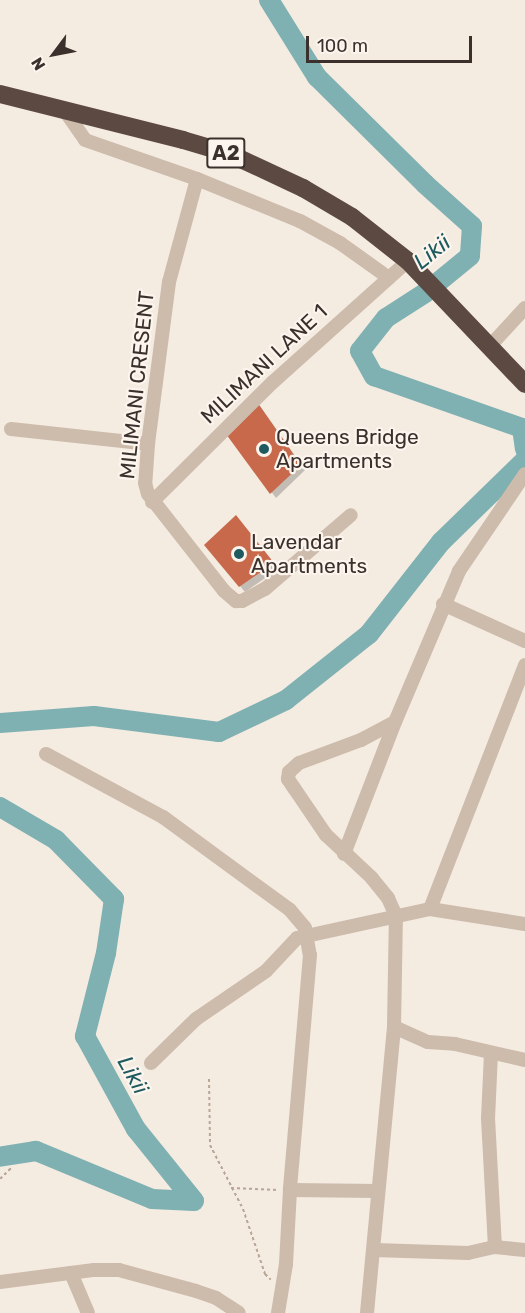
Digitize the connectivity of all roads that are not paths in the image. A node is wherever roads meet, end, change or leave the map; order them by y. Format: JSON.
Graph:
{"nodes":[{"id":1,"x":0,"y":94,"type":"edge"},
{"id":2,"x":65,"y":111,"type":"junction"},
{"id":3,"x":197,"y":179,"type":"junction"},
{"id":4,"x":408,"y":261,"type":"junction"},
{"id":5,"x":389,"y":278,"type":"junction"},
{"id":6,"x":525,"y":308,"type":"edge"},
{"id":7,"x":489,"y":347,"type":"junction"},
{"id":8,"x":525,"y":384,"type":"edge"},
{"id":9,"x":11,"y":429,"type":"dead end"},
{"id":10,"x":148,"y":444,"type":"junction"},
{"id":11,"x":525,"y":474,"type":"edge"},
{"id":12,"x":152,"y":502,"type":"junction"},
{"id":13,"x":351,"y":515,"type":"dead end"},
{"id":14,"x":443,"y":604,"type":"junction"},
{"id":15,"x":525,"y":641,"type":"edge"},
{"id":16,"x":525,"y":665,"type":"edge"},
{"id":17,"x":395,"y":722,"type":"junction"},
{"id":18,"x":46,"y":754,"type":"dead end"},
{"id":19,"x":344,"y":854,"type":"junction"},
{"id":20,"x":430,"y":909,"type":"junction"},
{"id":21,"x":396,"y":916,"type":"junction"},
{"id":22,"x":525,"y":924,"type":"edge"},
{"id":23,"x":308,"y":935,"type":"junction"},
{"id":24,"x":394,"y":1027,"type":"junction"},
{"id":25,"x":491,"y":1053,"type":"junction"},
{"id":26,"x":525,"y":1060,"type":"edge"},
{"id":27,"x":151,"y":1063,"type":"dead end"},
{"id":28,"x":290,"y":1190,"type":"junction"},
{"id":29,"x":378,"y":1191,"type":"junction"},
{"id":30,"x":495,"y":1247,"type":"junction"},
{"id":31,"x":374,"y":1250,"type":"junction"},
{"id":32,"x":525,"y":1250,"type":"edge"},
{"id":33,"x":71,"y":1273,"type":"junction"},
{"id":34,"x":0,"y":1282,"type":"edge"},
{"id":35,"x":88,"y":1313,"type":"edge"},
{"id":36,"x":239,"y":1313,"type":"edge"},
{"id":37,"x":278,"y":1313,"type":"edge"},
{"id":38,"x":367,"y":1313,"type":"edge"}],
"edges":[{"from":1,"to":2,"type":"highway","number":"A2"},
{"from":2,"to":3,"type":"street"},
{"from":2,"to":4,"type":"highway","number":"A2"},
{"from":3,"to":5,"type":"street"},
{"from":3,"to":10,"type":"street","name":"MILIMANI CRESENT"},
{"from":4,"to":5,"type":"street","name":"MILIMANI LANE 1"},
{"from":4,"to":7,"type":"highway","number":"A2"},
{"from":5,"to":12,"type":"street","name":"MILIMANI LANE 1"},
{"from":6,"to":7,"type":"street"},
{"from":7,"to":8,"type":"highway","number":"A2"},
{"from":9,"to":10,"type":"street"},
{"from":10,"to":12,"type":"street","name":"MILIMANI CRESENT"},
{"from":11,"to":14,"type":"street"},
{"from":12,"to":13,"type":"street","name":"MILIMANI CRESENT"},
{"from":14,"to":15,"type":"street"},
{"from":14,"to":17,"type":"street"},
{"from":16,"to":20,"type":"street"},
{"from":17,"to":19,"type":"street"},
{"from":17,"to":19,"type":"street"},
{"from":18,"to":23,"type":"street"},
{"from":19,"to":21,"type":"street"},
{"from":20,"to":21,"type":"street"},
{"from":20,"to":22,"type":"street"},
{"from":21,"to":23,"type":"street"},
{"from":21,"to":24,"type":"street"},
{"from":23,"to":27,"type":"street"},
{"from":23,"to":28,"type":"street"},
{"from":24,"to":25,"type":"street"},
{"from":24,"to":29,"type":"street"},
{"from":25,"to":26,"type":"street"},
{"from":25,"to":30,"type":"street"},
{"from":28,"to":29,"type":"street"},
{"from":28,"to":37,"type":"street"},
{"from":29,"to":31,"type":"street"},
{"from":30,"to":31,"type":"street"},
{"from":30,"to":32,"type":"street"},
{"from":31,"to":38,"type":"street"},
{"from":33,"to":34,"type":"street"},
{"from":33,"to":35,"type":"street"},
{"from":33,"to":36,"type":"street"}]}
